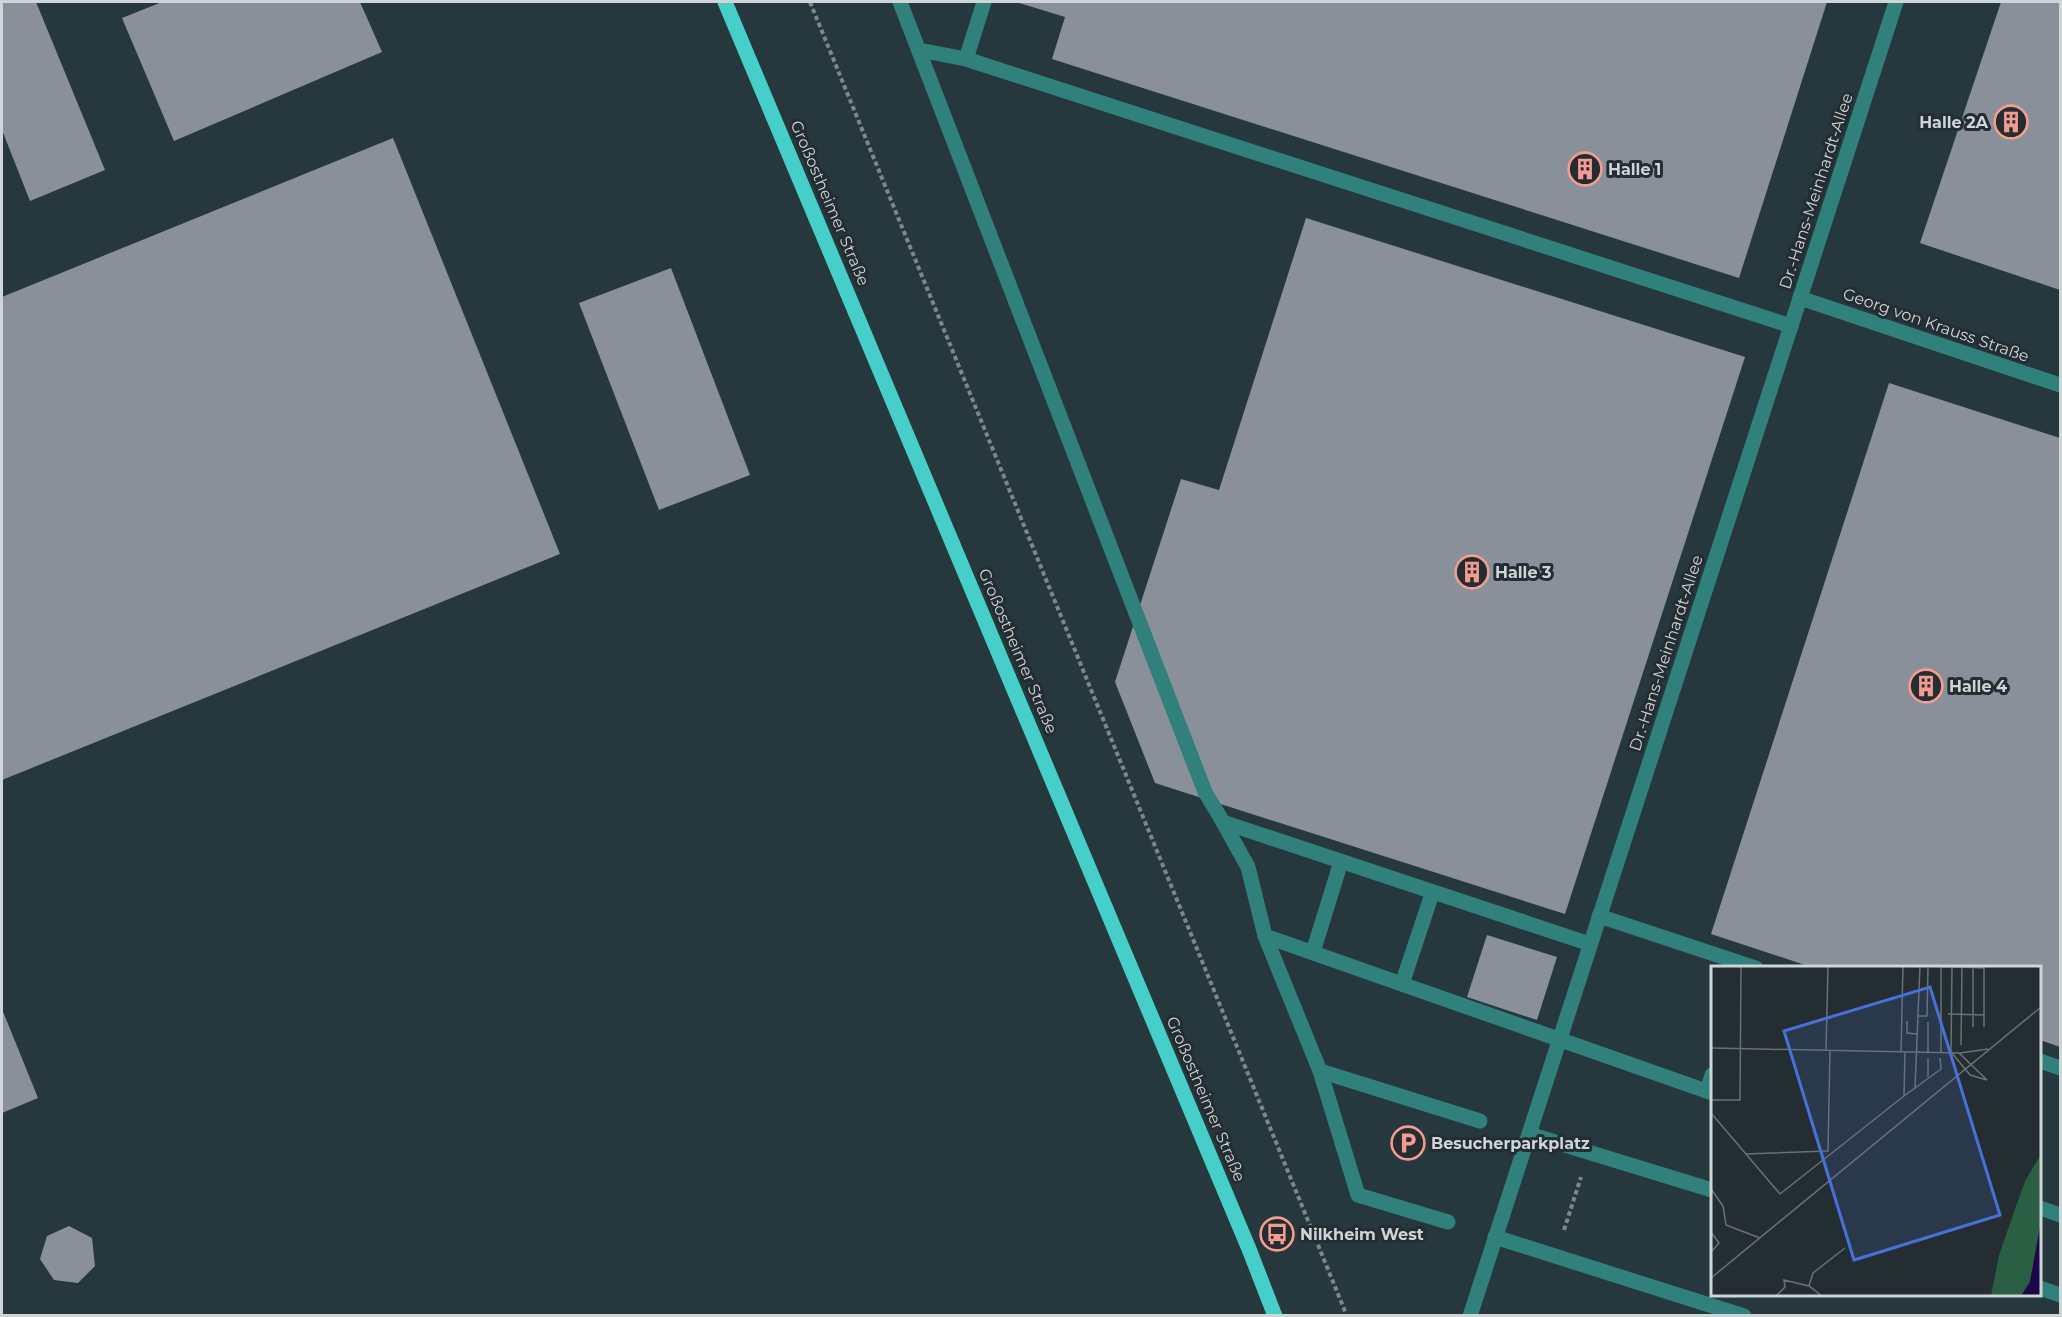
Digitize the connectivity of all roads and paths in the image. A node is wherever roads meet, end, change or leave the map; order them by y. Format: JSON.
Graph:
{"nodes":[{"id":1,"x":725,"y":2,"type":"edge"},
{"id":2,"x":810,"y":2,"type":"edge"},
{"id":3,"x":900,"y":2,"type":"edge"},
{"id":4,"x":984,"y":2,"type":"edge"},
{"id":5,"x":1896,"y":2,"type":"edge"},
{"id":6,"x":919,"y":50,"type":"junction"},
{"id":7,"x":966,"y":59,"type":"junction"},
{"id":8,"x":1800,"y":298,"type":"junction"},
{"id":9,"x":1791,"y":326,"type":"junction"},
{"id":10,"x":2061,"y":385,"type":"edge"},
{"id":11,"x":1224,"y":822,"type":"junction"},
{"id":12,"x":1340,"y":865,"type":"dead end"},
{"id":13,"x":1431,"y":897,"type":"dead end"},
{"id":14,"x":1599,"y":916,"type":"junction"},
{"id":15,"x":1265,"y":936,"type":"junction"},
{"id":16,"x":1590,"y":944,"type":"junction"},
{"id":17,"x":1313,"y":952,"type":"junction"},
{"id":18,"x":1750,"y":966,"type":"edge"},
{"id":19,"x":1402,"y":984,"type":"junction"},
{"id":20,"x":1559,"y":1039,"type":"junction"},
{"id":21,"x":2041,"y":1061,"type":"edge"},
{"id":22,"x":2061,"y":1068,"type":"edge"},
{"id":23,"x":1320,"y":1071,"type":"junction"},
{"id":24,"x":1710,"y":1092,"type":"edge"},
{"id":25,"x":1480,"y":1121,"type":"dead end"},
{"id":26,"x":1529,"y":1134,"type":"junction"},
{"id":27,"x":1711,"y":1189,"type":"edge"},
{"id":28,"x":1577,"y":1190,"type":"dead end"},
{"id":29,"x":2041,"y":1208,"type":"edge"},
{"id":30,"x":2061,"y":1215,"type":"edge"},
{"id":31,"x":1448,"y":1222,"type":"dead end"},
{"id":32,"x":1565,"y":1228,"type":"dead end"},
{"id":33,"x":1496,"y":1238,"type":"junction"},
{"id":34,"x":2041,"y":1288,"type":"edge"},
{"id":35,"x":2061,"y":1295,"type":"edge"},
{"id":36,"x":1275,"y":1316,"type":"edge"},
{"id":37,"x":1347,"y":1316,"type":"edge"},
{"id":38,"x":1470,"y":1316,"type":"edge"},
{"id":39,"x":1744,"y":1316,"type":"edge"}],
"edges":[{"from":1,"to":36,"type":"main road","name":"Großostheimer Straße"},
{"from":2,"to":37,"type":"path"},
{"from":3,"to":6,"type":"lane"},
{"from":4,"to":7,"type":"lane"},
{"from":5,"to":8,"type":"lane","name":"Dr.-Hans-Meinhardt-Allee"},
{"from":6,"to":7,"type":"lane"},
{"from":6,"to":11,"type":"lane"},
{"from":7,"to":9,"type":"lane"},
{"from":8,"to":9,"type":"lane","name":"Dr.-Hans-Meinhardt-Allee"},
{"from":8,"to":10,"type":"lane","name":"Georg von Krauss Straße"},
{"from":9,"to":14,"type":"lane","name":"Dr.-Hans-Meinhardt-Allee"},
{"from":11,"to":15,"type":"lane"},
{"from":11,"to":16,"type":"lane"},
{"from":12,"to":17,"type":"lane"},
{"from":13,"to":19,"type":"lane"},
{"from":14,"to":16,"type":"lane","name":"Dr.-Hans-Meinhardt-Allee"},
{"from":14,"to":18,"type":"lane"},
{"from":15,"to":17,"type":"lane"},
{"from":15,"to":23,"type":"lane"},
{"from":16,"to":20,"type":"lane","name":"Dr.-Hans-Meinhardt-Allee"},
{"from":17,"to":19,"type":"lane"},
{"from":19,"to":20,"type":"lane"},
{"from":20,"to":24,"type":"lane"},
{"from":20,"to":26,"type":"lane","name":"Dr.-Hans-Meinhardt-Allee"},
{"from":21,"to":22,"type":"lane"},
{"from":23,"to":25,"type":"lane"},
{"from":23,"to":31,"type":"lane"},
{"from":26,"to":27,"type":"lane"},
{"from":26,"to":33,"type":"lane","name":"Dr.-Hans-Meinhardt-Allee"},
{"from":28,"to":32,"type":"path"},
{"from":29,"to":30,"type":"lane"},
{"from":33,"to":38,"type":"lane","name":"Dr.-Hans-Meinhardt-Allee"},
{"from":33,"to":39,"type":"lane"},
{"from":34,"to":35,"type":"lane"}]}
